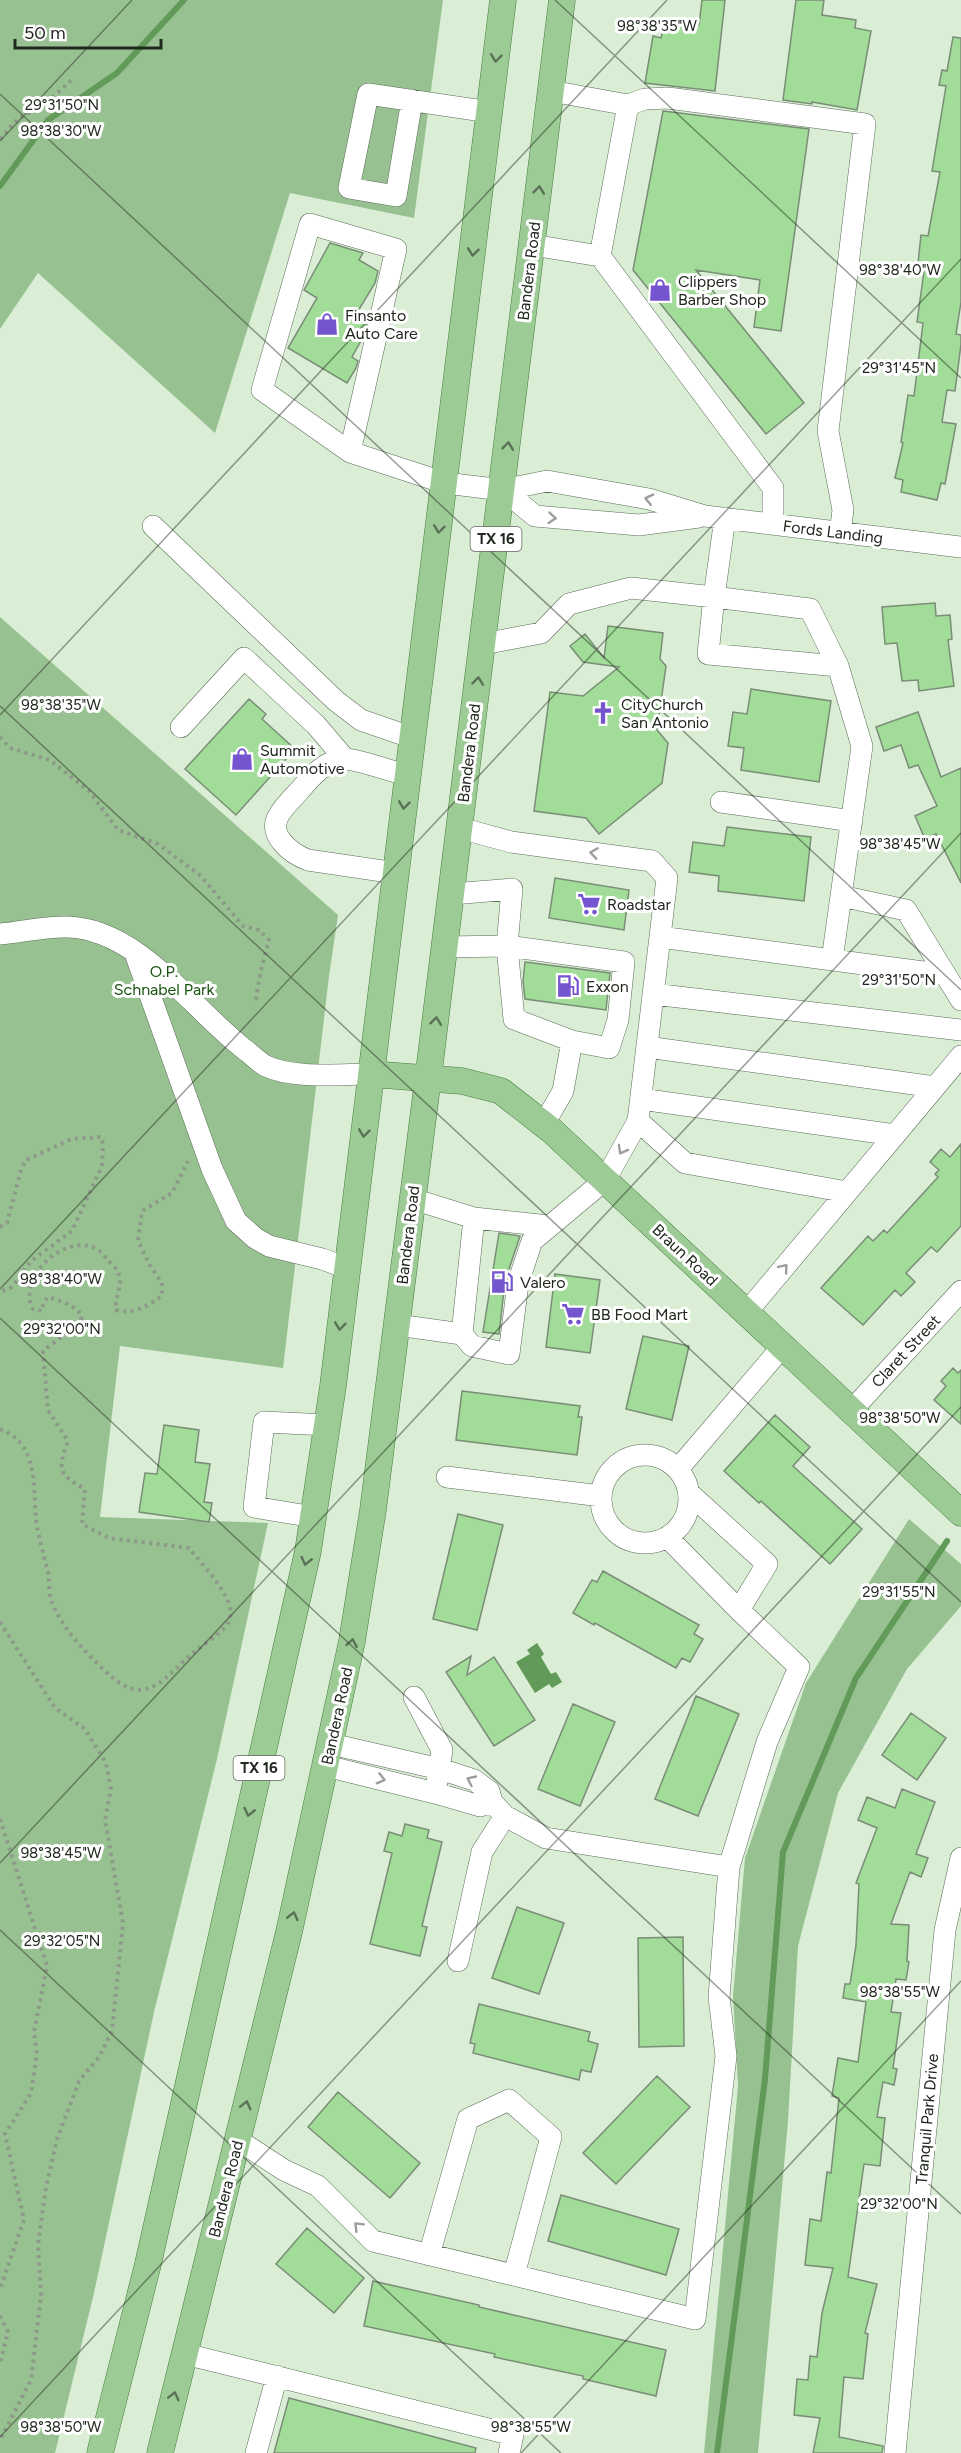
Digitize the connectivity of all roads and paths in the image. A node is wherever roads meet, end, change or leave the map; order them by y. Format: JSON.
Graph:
{"nodes":[{"id":1,"x":503,"y":0,"type":"edge"},
{"id":2,"x":562,"y":0,"type":"edge"},
{"id":3,"x":74,"y":78,"type":"dead end"},
{"id":4,"x":551,"y":91,"type":"junction"},
{"id":5,"x":412,"y":100,"type":"junction"},
{"id":6,"x":628,"y":105,"type":"junction"},
{"id":7,"x":490,"y":112,"type":"junction"},
{"id":8,"x":0,"y":139,"type":"edge"},
{"id":9,"x":532,"y":245,"type":"junction"},
{"id":10,"x":600,"y":256,"type":"junction"},
{"id":11,"x":350,"y":452,"type":"junction"},
{"id":12,"x":445,"y":483,"type":"junction"},
{"id":13,"x":502,"y":490,"type":"junction"},
{"id":14,"x":715,"y":517,"type":"junction"},
{"id":15,"x":773,"y":524,"type":"junction"},
{"id":16,"x":153,"y":526,"type":"dead end"},
{"id":17,"x":840,"y":532,"type":"junction"},
{"id":18,"x":961,"y":547,"type":"edge"},
{"id":19,"x":714,"y":597,"type":"junction"},
{"id":20,"x":483,"y":644,"type":"junction"},
{"id":21,"x":838,"y":666,"type":"junction"},
{"id":22,"x":181,"y":727,"type":"dead end"},
{"id":23,"x":0,"y":738,"type":"edge"},
{"id":24,"x":413,"y":738,"type":"junction"},
{"id":25,"x":345,"y":759,"type":"junction"},
{"id":26,"x":408,"y":776,"type":"junction"},
{"id":27,"x":721,"y":802,"type":"dead end"},
{"id":28,"x":852,"y":821,"type":"junction"},
{"id":29,"x":460,"y":828,"type":"junction"},
{"id":30,"x":396,"y":873,"type":"junction"},
{"id":31,"x":452,"y":894,"type":"junction"},
{"id":32,"x":841,"y":896,"type":"junction"},
{"id":33,"x":0,"y":934,"type":"edge"},
{"id":34,"x":660,"y":937,"type":"junction"},
{"id":35,"x":507,"y":946,"type":"junction"},
{"id":36,"x":445,"y":947,"type":"junction"},
{"id":37,"x":135,"y":953,"type":"junction"},
{"id":38,"x":832,"y":960,"type":"junction"},
{"id":39,"x":946,"y":975,"type":"junction"},
{"id":40,"x":653,"y":994,"type":"junction"},
{"id":41,"x":961,"y":1000,"type":"edge"},
{"id":42,"x":255,"y":1004,"type":"dead end"},
{"id":43,"x":961,"y":1030,"type":"edge"},
{"id":44,"x":572,"y":1041,"type":"junction"},
{"id":45,"x":647,"y":1047,"type":"junction"},
{"id":46,"x":961,"y":1056,"type":"edge"},
{"id":47,"x":370,"y":1074,"type":"junction"},
{"id":48,"x":428,"y":1078,"type":"junction"},
{"id":49,"x":935,"y":1087,"type":"junction"},
{"id":50,"x":641,"y":1099,"type":"junction"},
{"id":51,"x":638,"y":1121,"type":"junction"},
{"id":52,"x":544,"y":1124,"type":"junction"},
{"id":53,"x":201,"y":1136,"type":"junction"},
{"id":54,"x":895,"y":1136,"type":"junction"},
{"id":55,"x":605,"y":1180,"type":"junction"},
{"id":56,"x":847,"y":1192,"type":"junction"},
{"id":57,"x":413,"y":1199,"type":"junction"},
{"id":58,"x":474,"y":1218,"type":"junction"},
{"id":59,"x":549,"y":1226,"type":"junction"},
{"id":60,"x":0,"y":1227,"type":"edge"},
{"id":61,"x":347,"y":1268,"type":"junction"},
{"id":62,"x":961,"y":1291,"type":"edge"},
{"id":63,"x":0,"y":1292,"type":"edge"},
{"id":64,"x":746,"y":1313,"type":"junction"},
{"id":65,"x":396,"y":1325,"type":"junction"},
{"id":66,"x":462,"y":1334,"type":"junction"},
{"id":67,"x":782,"y":1347,"type":"junction"},
{"id":68,"x":850,"y":1411,"type":"junction"},
{"id":69,"x":327,"y":1425,"type":"junction"},
{"id":70,"x":0,"y":1429,"type":"edge"},
{"id":71,"x":678,"y":1469,"type":"junction"},
{"id":72,"x":447,"y":1477,"type":"dead end"},
{"id":73,"x":689,"y":1493,"type":"junction"},
{"id":74,"x":601,"y":1496,"type":"junction"},
{"id":75,"x":961,"y":1513,"type":"edge"},
{"id":76,"x":314,"y":1517,"type":"junction"},
{"id":77,"x":667,"y":1538,"type":"junction"},
{"id":78,"x":739,"y":1610,"type":"junction"},
{"id":79,"x":0,"y":1622,"type":"edge"},
{"id":80,"x":414,"y":1697,"type":"dead end"},
{"id":81,"x":329,"y":1755,"type":"junction"},
{"id":82,"x":440,"y":1769,"type":"junction"},
{"id":83,"x":435,"y":1792,"type":"junction"},
{"id":84,"x":499,"y":1809,"type":"junction"},
{"id":85,"x":0,"y":1819,"type":"edge"},
{"id":86,"x":961,"y":1858,"type":"edge"},
{"id":87,"x":729,"y":1867,"type":"junction"},
{"id":88,"x":458,"y":1961,"type":"dead end"},
{"id":89,"x":238,"y":2140,"type":"junction"},
{"id":90,"x":429,"y":2255,"type":"junction"},
{"id":91,"x":514,"y":2275,"type":"junction"},
{"id":92,"x":0,"y":2289,"type":"edge"},
{"id":93,"x":0,"y":2316,"type":"edge"},
{"id":94,"x":185,"y":2354,"type":"junction"},
{"id":95,"x":0,"y":2364,"type":"edge"},
{"id":96,"x":277,"y":2376,"type":"junction"},
{"id":97,"x":0,"y":2440,"type":"edge"},
{"id":98,"x":100,"y":2453,"type":"edge"},
{"id":99,"x":160,"y":2453,"type":"edge"},
{"id":100,"x":256,"y":2453,"type":"edge"},
{"id":101,"x":509,"y":2453,"type":"edge"},
{"id":102,"x":895,"y":2453,"type":"edge"}],
"edges":[{"from":1,"to":7,"type":"main road","number":"TX 16","one_way":true},
{"from":2,"to":4,"type":"main road","name":"Bandera Road","number":"TX 16"},
{"from":3,"to":8,"type":"path"},
{"from":4,"to":6,"type":"street"},
{"from":9,"to":4,"type":"main road","name":"Bandera Road","number":"TX 16","one_way":true},
{"from":5,"to":5,"type":"street"},
{"from":5,"to":7,"type":"street"},
{"from":6,"to":10,"type":"street"},
{"from":6,"to":17,"type":"street"},
{"from":7,"to":12,"type":"main road","number":"TX 16","one_way":true},
{"from":9,"to":10,"type":"street"},
{"from":13,"to":9,"type":"main road","name":"Bandera Road","number":"TX 16","one_way":true},
{"from":10,"to":15,"type":"street"},
{"from":11,"to":11,"type":"street","name":"Fords Landing"},
{"from":11,"to":12,"type":"street","name":"Fords Landing"},
{"from":12,"to":13,"type":"street","name":"Fords Landing"},
{"from":12,"to":24,"type":"main road","number":"TX 16","one_way":true},
{"from":14,"to":13,"type":"street","name":"Fords Landing","one_way":true},
{"from":13,"to":14,"type":"street","name":"Fords Landing","one_way":true},
{"from":13,"to":20,"type":"main road","name":"Bandera Road","number":"TX 16"},
{"from":14,"to":15,"type":"street","name":"Fords Landing"},
{"from":14,"to":19,"type":"street"},
{"from":15,"to":17,"type":"street","name":"Fords Landing"},
{"from":16,"to":24,"type":"street"},
{"from":17,"to":18,"type":"street","name":"Fords Landing"},
{"from":19,"to":20,"type":"street"},
{"from":19,"to":21,"type":"street"},
{"from":19,"to":21,"type":"street"},
{"from":29,"to":20,"type":"main road","name":"Bandera Road","number":"TX 16","one_way":true},
{"from":21,"to":28,"type":"street"},
{"from":22,"to":25,"type":"street"},
{"from":23,"to":42,"type":"path"},
{"from":24,"to":26,"type":"main road","number":"TX 16"},
{"from":25,"to":26,"type":"street"},
{"from":25,"to":30,"type":"street"},
{"from":26,"to":30,"type":"main road","number":"TX 16","one_way":true},
{"from":27,"to":28,"type":"street"},
{"from":28,"to":32,"type":"street"},
{"from":29,"to":31,"type":"main road","name":"Bandera Road","number":"TX 16"},
{"from":34,"to":29,"type":"street","one_way":true},
{"from":30,"to":47,"type":"main road","number":"TX 16"},
{"from":31,"to":35,"type":"street"},
{"from":31,"to":36,"type":"main road","name":"Bandera Road","number":"TX 16"},
{"from":32,"to":38,"type":"street"},
{"from":32,"to":39,"type":"street"},
{"from":33,"to":37,"type":"street"},
{"from":34,"to":38,"type":"street"},
{"from":34,"to":40,"type":"street"},
{"from":35,"to":36,"type":"street"},
{"from":35,"to":44,"type":"street"},
{"from":35,"to":44,"type":"street"},
{"from":48,"to":36,"type":"main road","name":"Bandera Road","number":"TX 16","one_way":true},
{"from":37,"to":47,"type":"street"},
{"from":37,"to":53,"type":"street"},
{"from":38,"to":39,"type":"street"},
{"from":39,"to":41,"type":"street"},
{"from":40,"to":43,"type":"street"},
{"from":40,"to":45,"type":"street"},
{"from":44,"to":52,"type":"street"},
{"from":45,"to":49,"type":"street"},
{"from":45,"to":50,"type":"street"},
{"from":46,"to":49,"type":"street"},
{"from":47,"to":48,"type":"main road","name":"Braun Road"},
{"from":47,"to":61,"type":"main road","number":"TX 16","one_way":true},
{"from":48,"to":52,"type":"main road","name":"Braun Road"},
{"from":48,"to":57,"type":"main road","name":"Bandera Road","number":"TX 16"},
{"from":49,"to":54,"type":"street"},
{"from":50,"to":51,"type":"street"},
{"from":50,"to":54,"type":"street"},
{"from":51,"to":55,"type":"street","one_way":true},
{"from":51,"to":56,"type":"street"},
{"from":52,"to":55,"type":"main road","name":"Braun Road"},
{"from":53,"to":61,"type":"street"},
{"from":53,"to":70,"type":"path"},
{"from":54,"to":56,"type":"street"},
{"from":55,"to":59,"type":"street"},
{"from":55,"to":64,"type":"main road","name":"Braun Road"},
{"from":64,"to":56,"type":"street","one_way":true},
{"from":57,"to":58,"type":"street"},
{"from":57,"to":65,"type":"main road","name":"Bandera Road","number":"TX 16"},
{"from":58,"to":59,"type":"street"},
{"from":58,"to":66,"type":"street"},
{"from":59,"to":66,"type":"street"},
{"from":60,"to":63,"type":"path"},
{"from":61,"to":69,"type":"main road","number":"TX 16","one_way":true},
{"from":62,"to":68,"type":"street","name":"Claret Street"},
{"from":64,"to":67,"type":"main road","name":"Braun Road"},
{"from":65,"to":66,"type":"street"},
{"from":81,"to":65,"type":"main road","name":"Bandera Road","number":"TX 16","one_way":true},
{"from":67,"to":68,"type":"main road","name":"Braun Road"},
{"from":67,"to":71,"type":"street"},
{"from":68,"to":75,"type":"main road","name":"Braun Road"},
{"from":69,"to":76,"type":"main road","number":"TX 16"},
{"from":69,"to":76,"type":"street"},
{"from":71,"to":73,"type":"street"},
{"from":71,"to":74,"type":"street"},
{"from":72,"to":74,"type":"street"},
{"from":73,"to":77,"type":"street"},
{"from":73,"to":78,"type":"street"},
{"from":74,"to":77,"type":"street"},
{"from":76,"to":98,"type":"main road","number":"TX 16","one_way":true},
{"from":77,"to":78,"type":"street"},
{"from":78,"to":87,"type":"street"},
{"from":79,"to":97,"type":"path"},
{"from":80,"to":82,"type":"street"},
{"from":81,"to":82,"type":"street"},
{"from":81,"to":83,"type":"street","one_way":true},
{"from":89,"to":81,"type":"main road","name":"Bandera Road","number":"TX 16","one_way":true},
{"from":82,"to":83,"type":"street"},
{"from":84,"to":82,"type":"street","one_way":true},
{"from":83,"to":84,"type":"street"},
{"from":84,"to":87,"type":"street"},
{"from":84,"to":88,"type":"street"},
{"from":85,"to":92,"type":"path"},
{"from":86,"to":102,"type":"street","name":"Tranquil Park Drive"},
{"from":87,"to":91,"type":"street"},
{"from":90,"to":89,"type":"street","one_way":true},
{"from":89,"to":94,"type":"main road","name":"Bandera Road","number":"TX 16"},
{"from":90,"to":91,"type":"street"},
{"from":90,"to":91,"type":"street"},
{"from":93,"to":95,"type":"path"},
{"from":94,"to":96,"type":"street"},
{"from":99,"to":94,"type":"main road","name":"Bandera Road","number":"TX 16","one_way":true},
{"from":96,"to":100,"type":"street"},
{"from":96,"to":101,"type":"street"}]}
